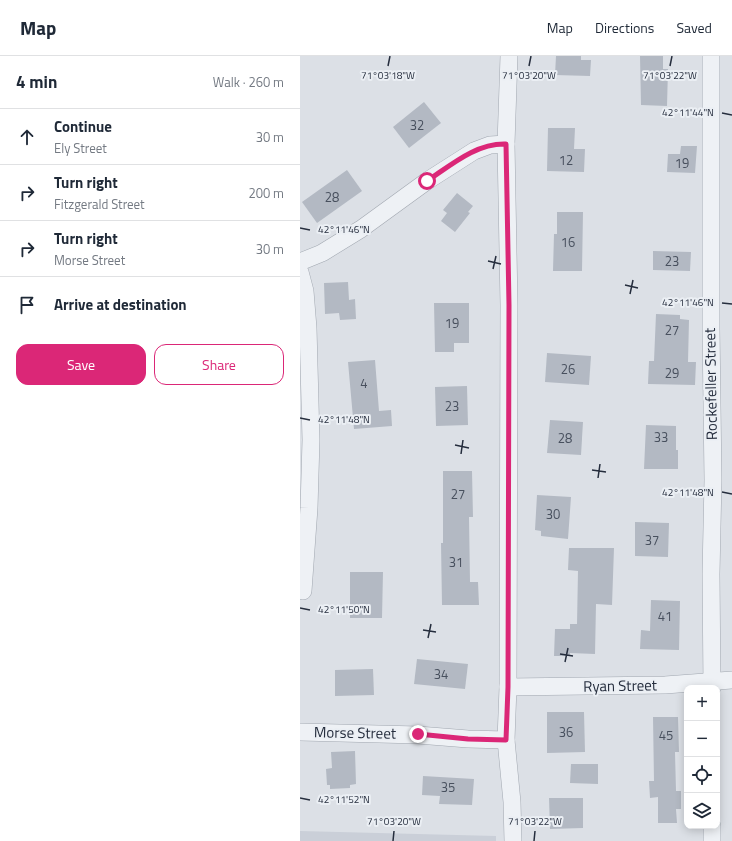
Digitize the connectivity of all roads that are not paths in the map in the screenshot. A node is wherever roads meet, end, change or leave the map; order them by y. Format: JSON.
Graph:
{"nodes":[{"id":1,"x":509,"y":56,"type":"edge"},
{"id":2,"x":711,"y":56,"type":"edge"},
{"id":3,"x":506,"y":144,"type":"junction"},
{"id":4,"x":300,"y":262,"type":"edge"},
{"id":5,"x":300,"y":272,"type":"edge"},
{"id":6,"x":303,"y":591,"type":"dead end"},
{"id":7,"x":732,"y":680,"type":"edge"},
{"id":8,"x":684,"y":685,"type":"edge"},
{"id":9,"x":712,"y":685,"type":"edge"},
{"id":10,"x":508,"y":687,"type":"junction"},
{"id":11,"x":300,"y":732,"type":"edge"},
{"id":12,"x":506,"y":740,"type":"junction"},
{"id":13,"x":712,"y":829,"type":"edge"},
{"id":14,"x":513,"y":841,"type":"edge"},
{"id":15,"x":712,"y":841,"type":"edge"}],
"edges":[{"from":1,"to":3,"type":"street"},
{"from":2,"to":9,"type":"street","name":"Rockefeller Street"},
{"from":3,"to":4,"type":"street"},
{"from":3,"to":10,"type":"street"},
{"from":5,"to":6,"type":"street"},
{"from":7,"to":9,"type":"street","name":"Ryan Street"},
{"from":8,"to":10,"type":"street","name":"Ryan Street"},
{"from":10,"to":12,"type":"street"},
{"from":11,"to":12,"type":"street","name":"Morse Street"},
{"from":12,"to":14,"type":"street"},
{"from":13,"to":15,"type":"street"}]}
